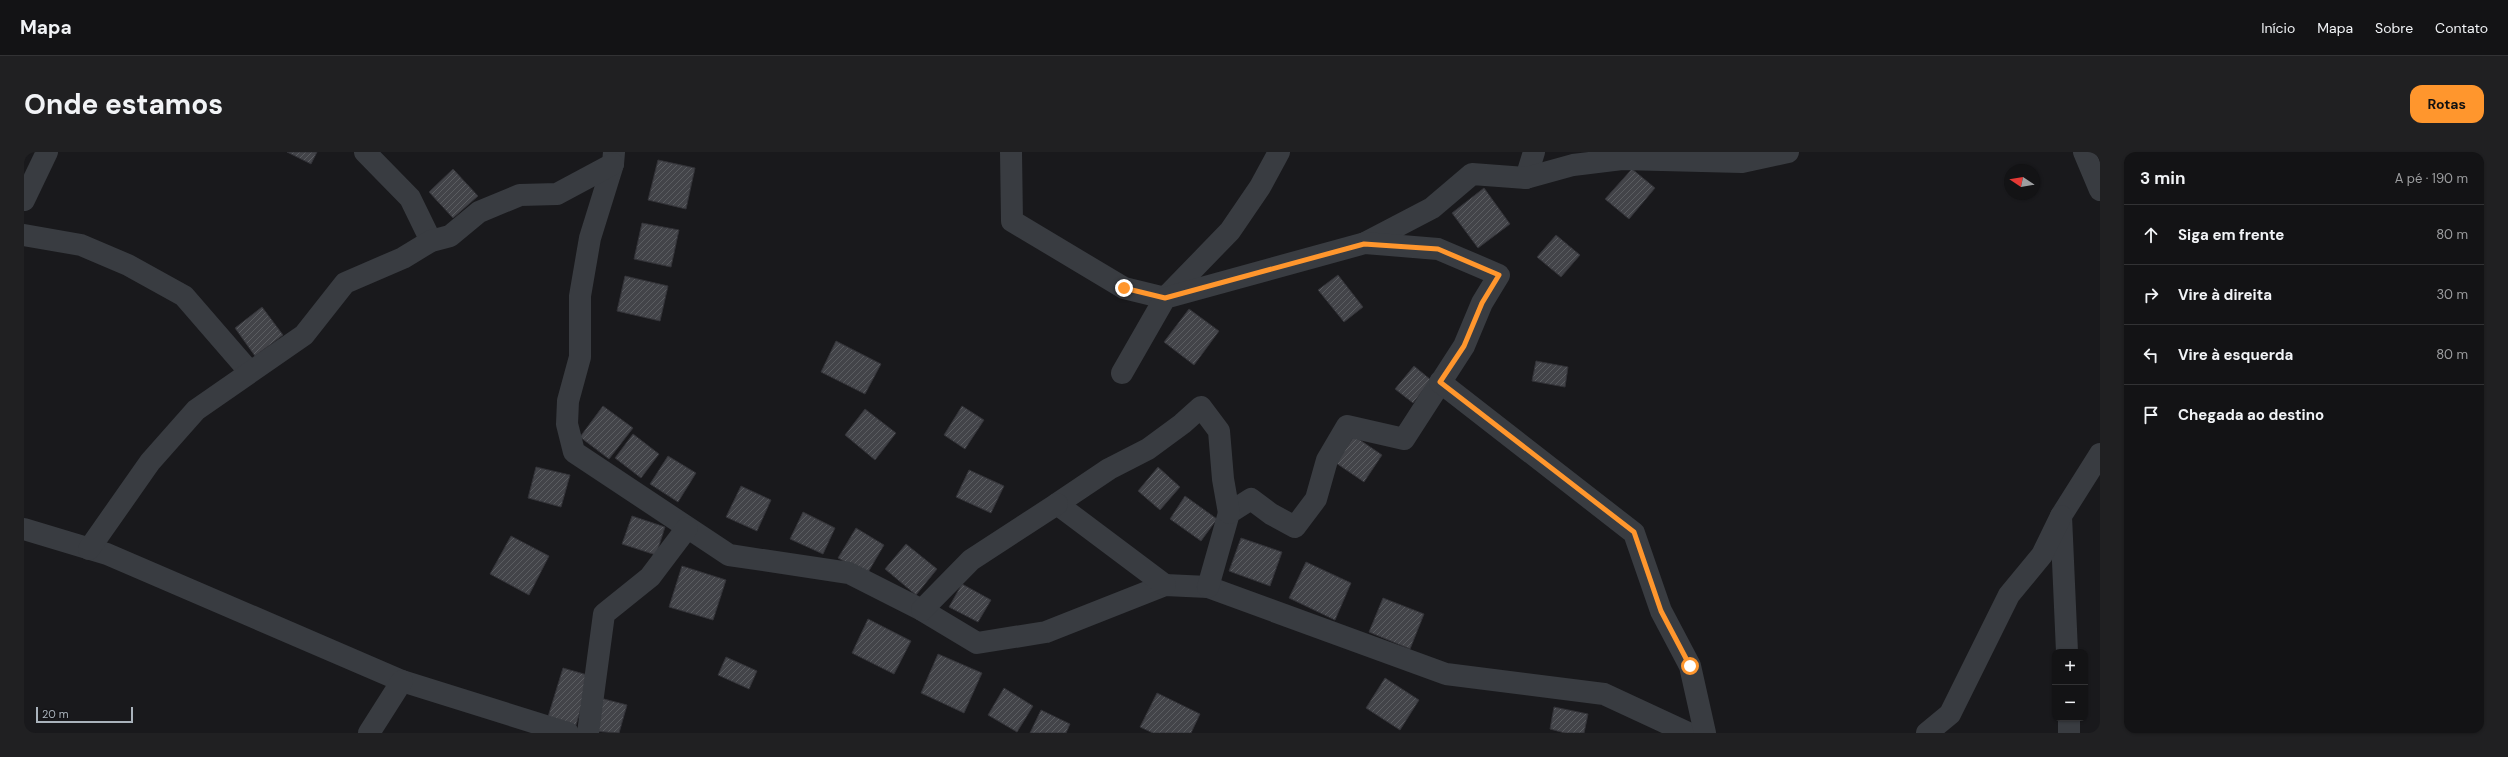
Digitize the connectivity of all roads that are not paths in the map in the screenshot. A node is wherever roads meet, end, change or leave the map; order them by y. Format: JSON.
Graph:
{"nodes":[{"id":1,"x":47,"y":152,"type":"edge"},
{"id":2,"x":364,"y":152,"type":"edge"},
{"id":3,"x":1011,"y":152,"type":"edge"},
{"id":4,"x":1279,"y":152,"type":"edge"},
{"id":5,"x":1534,"y":152,"type":"edge"},
{"id":6,"x":1788,"y":152,"type":"edge"},
{"id":7,"x":2084,"y":152,"type":"edge"},
{"id":8,"x":1624,"y":156,"type":"edge"},
{"id":9,"x":613,"y":158,"type":"edge"},
{"id":10,"x":1526,"y":178,"type":"junction"},
{"id":11,"x":2100,"y":190,"type":"edge"},
{"id":12,"x":24,"y":200,"type":"edge"},
{"id":13,"x":24,"y":235,"type":"edge"},
{"id":14,"x":431,"y":241,"type":"junction"},
{"id":15,"x":1364,"y":244,"type":"junction"},
{"id":16,"x":1165,"y":298,"type":"junction"},
{"id":17,"x":249,"y":371,"type":"junction"},
{"id":18,"x":1122,"y":373,"type":"dead end"},
{"id":19,"x":1440,"y":382,"type":"junction"},
{"id":20,"x":2100,"y":454,"type":"edge"},
{"id":21,"x":1057,"y":504,"type":"junction"},
{"id":22,"x":1229,"y":513,"type":"junction"},
{"id":23,"x":2061,"y":516,"type":"junction"},
{"id":24,"x":687,"y":528,"type":"junction"},
{"id":25,"x":24,"y":529,"type":"edge"},
{"id":26,"x":89,"y":549,"type":"junction"},
{"id":27,"x":1165,"y":585,"type":"junction"},
{"id":28,"x":1208,"y":587,"type":"junction"},
{"id":29,"x":922,"y":610,"type":"junction"},
{"id":30,"x":2067,"y":649,"type":"edge"},
{"id":31,"x":402,"y":681,"type":"junction"},
{"id":32,"x":2069,"y":721,"type":"edge"},
{"id":33,"x":369,"y":733,"type":"edge"},
{"id":34,"x":568,"y":733,"type":"edge"},
{"id":35,"x":588,"y":733,"type":"edge"},
{"id":36,"x":1688,"y":733,"type":"edge"},
{"id":37,"x":1705,"y":733,"type":"edge"},
{"id":38,"x":1926,"y":733,"type":"edge"},
{"id":39,"x":2069,"y":733,"type":"edge"}],
"edges":[{"from":1,"to":12,"type":"street"},
{"from":2,"to":14,"type":"street"},
{"from":3,"to":16,"type":"street"},
{"from":4,"to":16,"type":"street"},
{"from":5,"to":10,"type":"street"},
{"from":6,"to":8,"type":"street"},
{"from":7,"to":11,"type":"street"},
{"from":8,"to":10,"type":"street"},
{"from":9,"to":14,"type":"street"},
{"from":9,"to":24,"type":"street"},
{"from":10,"to":15,"type":"street"},
{"from":13,"to":17,"type":"street"},
{"from":14,"to":17,"type":"street"},
{"from":15,"to":16,"type":"street"},
{"from":15,"to":19,"type":"street"},
{"from":16,"to":18,"type":"street"},
{"from":17,"to":26,"type":"street"},
{"from":19,"to":22,"type":"street"},
{"from":19,"to":37,"type":"street"},
{"from":20,"to":23,"type":"street"},
{"from":21,"to":22,"type":"street"},
{"from":21,"to":27,"type":"street"},
{"from":21,"to":29,"type":"street"},
{"from":22,"to":28,"type":"street"},
{"from":23,"to":30,"type":"street"},
{"from":23,"to":38,"type":"street"},
{"from":24,"to":29,"type":"street"},
{"from":24,"to":35,"type":"street"},
{"from":25,"to":26,"type":"street"},
{"from":26,"to":31,"type":"street"},
{"from":27,"to":28,"type":"street"},
{"from":27,"to":29,"type":"street"},
{"from":28,"to":36,"type":"street"},
{"from":31,"to":33,"type":"street"},
{"from":31,"to":34,"type":"street"},
{"from":32,"to":39,"type":"street"}]}
